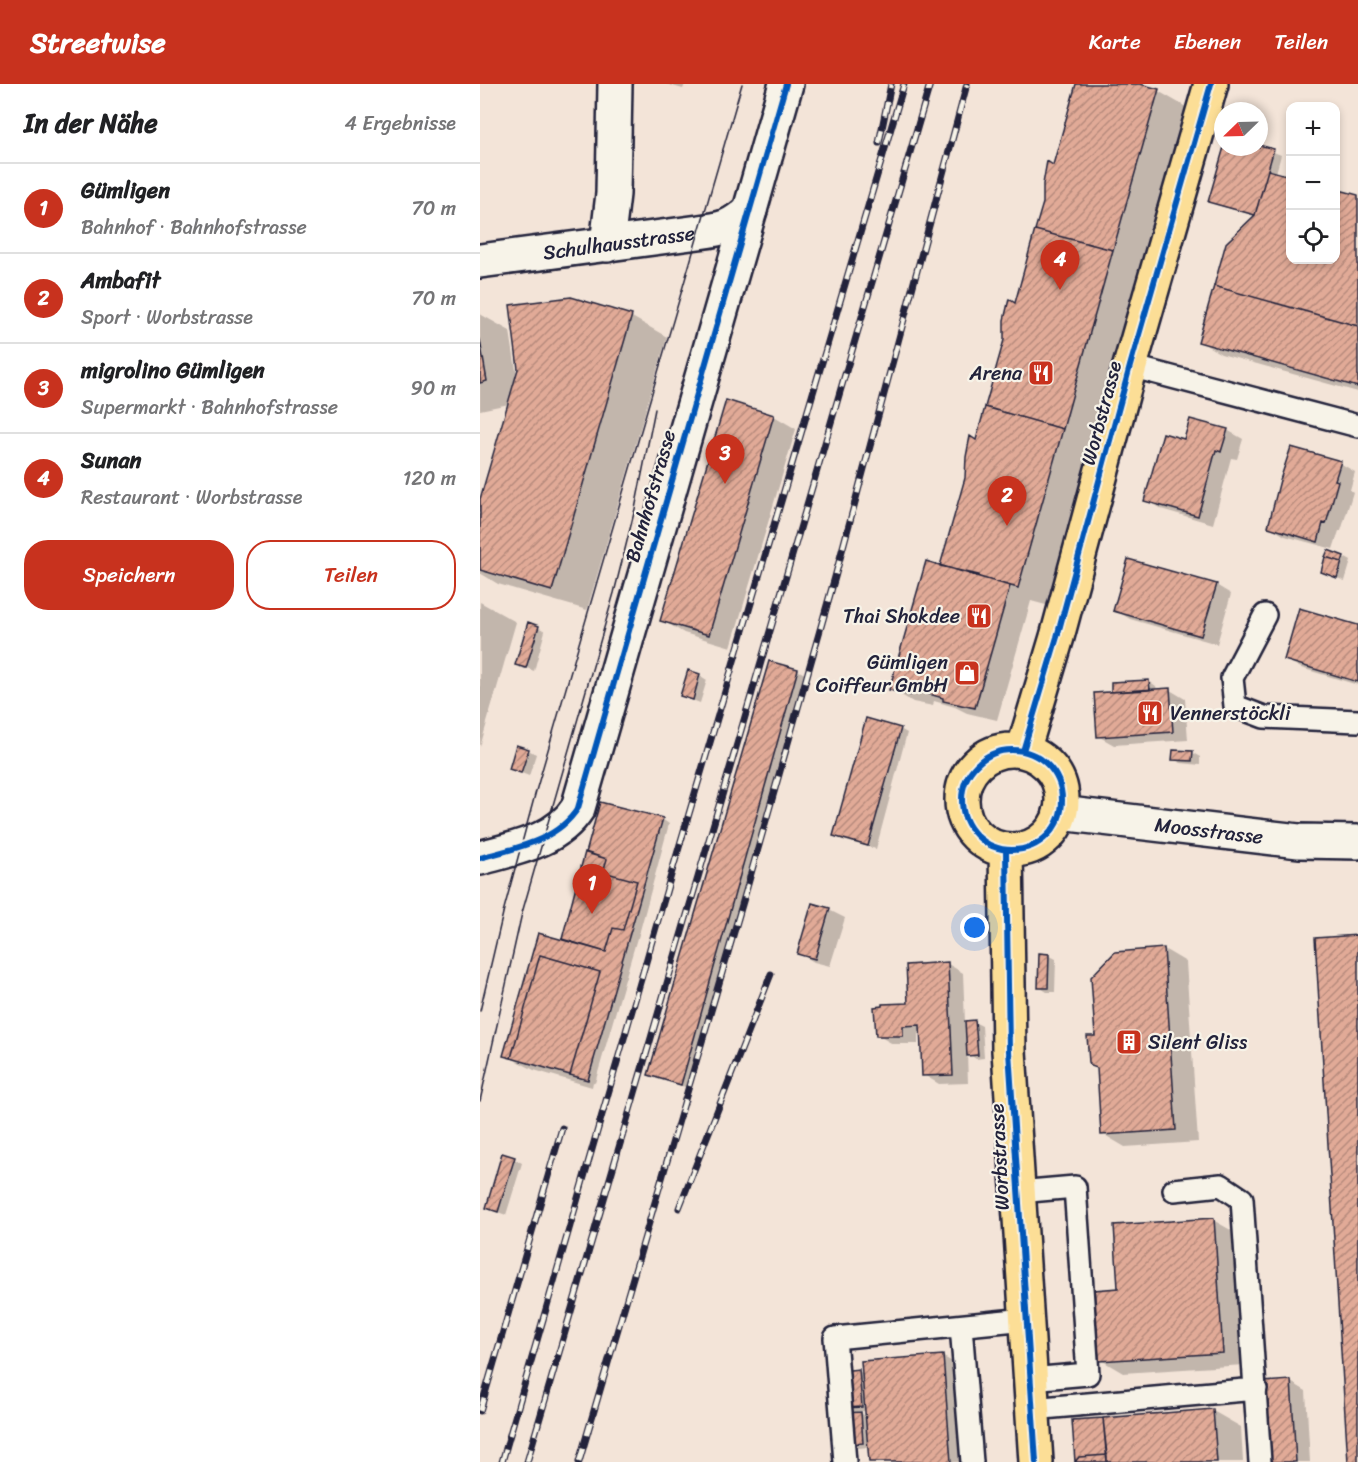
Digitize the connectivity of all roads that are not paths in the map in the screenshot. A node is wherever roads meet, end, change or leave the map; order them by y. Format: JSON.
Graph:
{"nodes":[{"id":1,"x":615,"y":84,"type":"edge"},
{"id":2,"x":786,"y":84,"type":"edge"},
{"id":3,"x":1210,"y":84,"type":"edge"},
{"id":4,"x":750,"y":210,"type":"junction"},
{"id":5,"x":607,"y":245,"type":"junction"},
{"id":6,"x":480,"y":261,"type":"edge"},
{"id":7,"x":1130,"y":366,"type":"junction"},
{"id":8,"x":1358,"y":426,"type":"edge"},
{"id":9,"x":1265,"y":615,"type":"dead end"},
{"id":10,"x":1358,"y":721,"type":"edge"},
{"id":11,"x":1023,"y":751,"type":"junction"},
{"id":12,"x":1060,"y":813,"type":"junction"},
{"id":13,"x":1358,"y":842,"type":"edge"},
{"id":14,"x":1006,"y":850,"type":"junction"},
{"id":15,"x":480,"y":858,"type":"edge"},
{"id":16,"x":1174,"y":1190,"type":"dead end"},
{"id":17,"x":1018,"y":1192,"type":"junction"},
{"id":18,"x":1026,"y":1319,"type":"junction"},
{"id":19,"x":961,"y":1326,"type":"junction"},
{"id":20,"x":1256,"y":1389,"type":"junction"},
{"id":21,"x":1031,"y":1394,"type":"junction"},
{"id":22,"x":845,"y":1462,"type":"edge"},
{"id":23,"x":972,"y":1462,"type":"edge"},
{"id":24,"x":1036,"y":1462,"type":"edge"},
{"id":25,"x":1260,"y":1462,"type":"edge"}],
"edges":[{"from":1,"to":5,"type":"street"},
{"from":2,"to":4,"type":"street","name":"Bahnhofstrasse"},
{"from":3,"to":7,"type":"main road","name":"Worbstrasse"},
{"from":4,"to":5,"type":"street","name":"Schulhausstrasse"},
{"from":4,"to":15,"type":"street","name":"Bahnhofstrasse"},
{"from":5,"to":6,"type":"street","name":"Schulhausstrasse"},
{"from":7,"to":8,"type":"lane"},
{"from":7,"to":11,"type":"main road","name":"Worbstrasse"},
{"from":9,"to":10,"type":"lane"},
{"from":11,"to":12,"type":"main road"},
{"from":11,"to":14,"type":"main road"},
{"from":12,"to":13,"type":"street","name":"Moosstrasse"},
{"from":12,"to":14,"type":"main road"},
{"from":14,"to":17,"type":"main road","name":"Worbstrasse"},
{"from":16,"to":20,"type":"lane"},
{"from":17,"to":18,"type":"main road","name":"Worbstrasse"},
{"from":17,"to":21,"type":"lane"},
{"from":18,"to":19,"type":"lane"},
{"from":18,"to":21,"type":"main road","name":"Worbstrasse"},
{"from":19,"to":22,"type":"lane"},
{"from":19,"to":23,"type":"lane"},
{"from":20,"to":21,"type":"lane"},
{"from":20,"to":25,"type":"lane"},
{"from":21,"to":24,"type":"main road","name":"Worbstrasse"}]}
